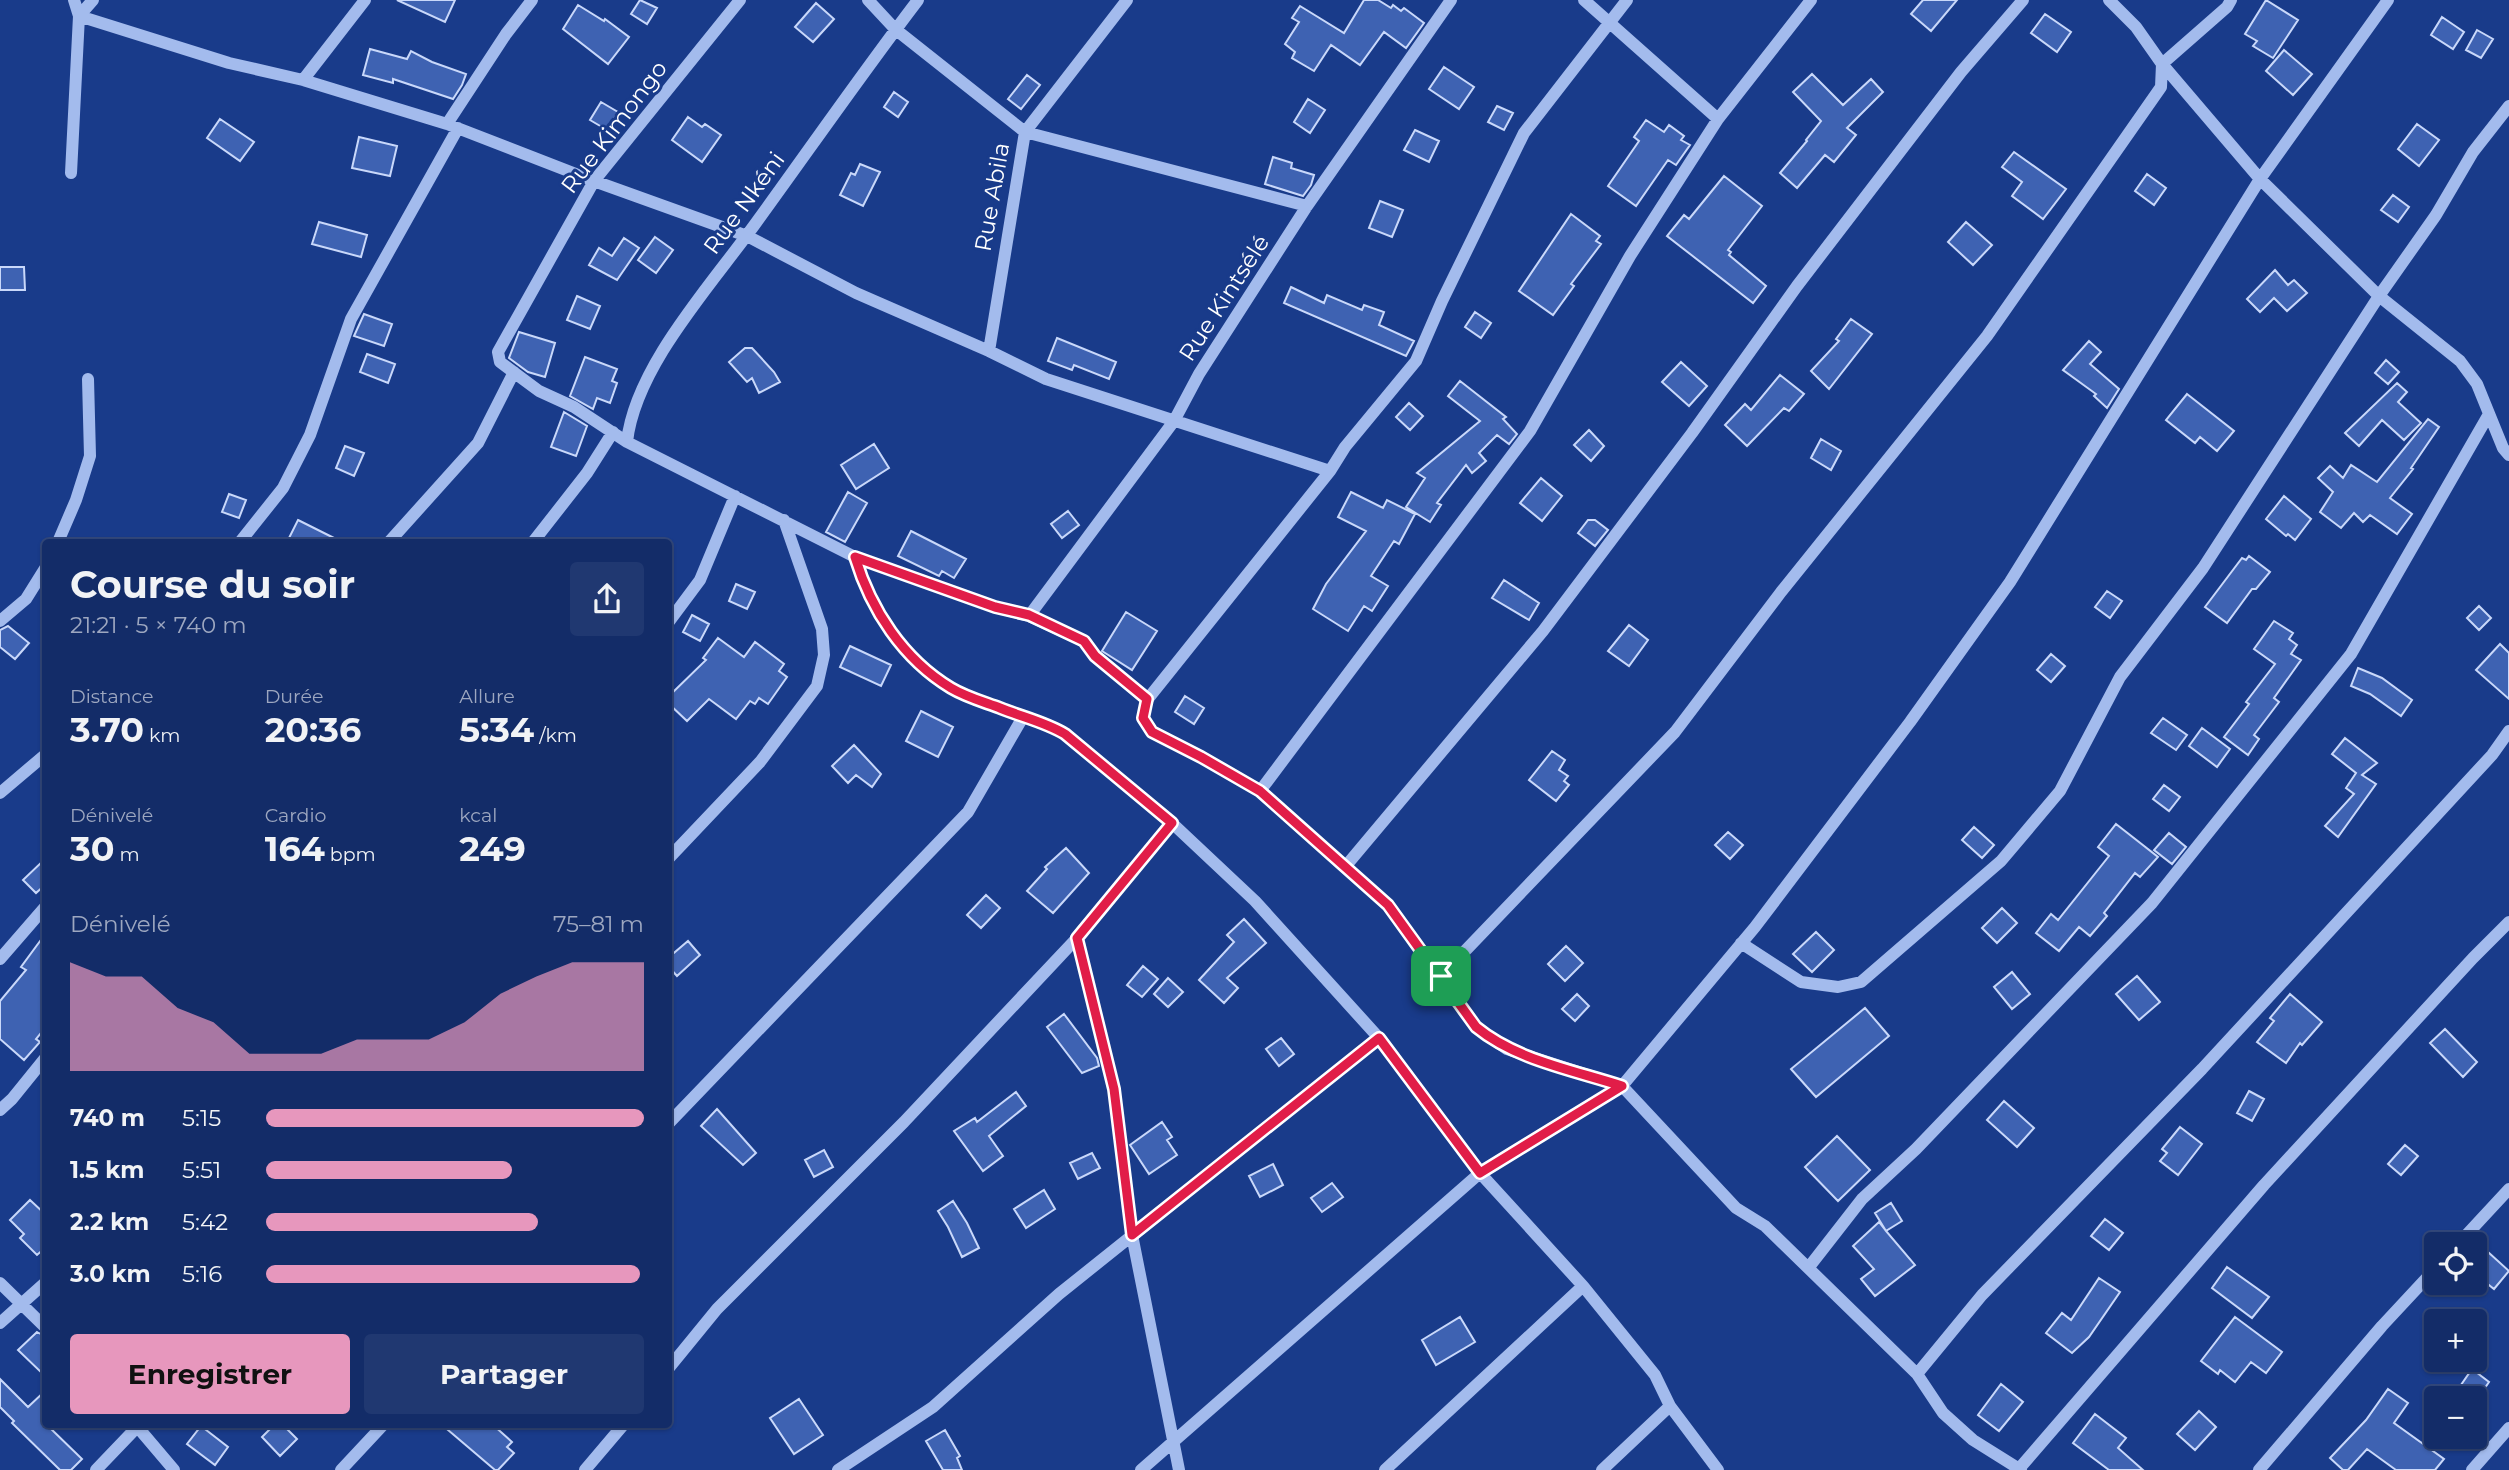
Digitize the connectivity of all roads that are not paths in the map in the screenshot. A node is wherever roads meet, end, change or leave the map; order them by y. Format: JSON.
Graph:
{"nodes":[{"id":1,"x":74,"y":0,"type":"edge"},
{"id":2,"x":93,"y":0,"type":"edge"},
{"id":3,"x":365,"y":0,"type":"edge"},
{"id":4,"x":533,"y":0,"type":"edge"},
{"id":5,"x":740,"y":0,"type":"edge"},
{"id":6,"x":868,"y":0,"type":"edge"},
{"id":7,"x":918,"y":0,"type":"edge"},
{"id":8,"x":1127,"y":0,"type":"edge"},
{"id":9,"x":1451,"y":0,"type":"edge"},
{"id":10,"x":1584,"y":0,"type":"edge"},
{"id":11,"x":1627,"y":0,"type":"edge"},
{"id":12,"x":1811,"y":0,"type":"edge"},
{"id":13,"x":2023,"y":0,"type":"edge"},
{"id":14,"x":2109,"y":0,"type":"edge"},
{"id":15,"x":2231,"y":0,"type":"edge"},
{"id":16,"x":2388,"y":0,"type":"edge"},
{"id":17,"x":79,"y":16,"type":"junction"},
{"id":18,"x":1610,"y":23,"type":"junction"},
{"id":19,"x":895,"y":30,"type":"junction"},
{"id":20,"x":2162,"y":64,"type":"junction"},
{"id":21,"x":303,"y":80,"type":"junction"},
{"id":22,"x":2509,"y":106,"type":"edge"},
{"id":23,"x":1718,"y":119,"type":"junction"},
{"id":24,"x":453,"y":126,"type":"junction"},
{"id":25,"x":1025,"y":132,"type":"junction"},
{"id":26,"x":71,"y":173,"type":"dead end"},
{"id":27,"x":2260,"y":179,"type":"junction"},
{"id":28,"x":594,"y":181,"type":"junction"},
{"id":29,"x":1307,"y":206,"type":"junction"},
{"id":30,"x":747,"y":236,"type":"junction"},
{"id":31,"x":2379,"y":296,"type":"junction"},
{"id":32,"x":989,"y":351,"type":"junction"},
{"id":33,"x":514,"y":372,"type":"junction"},
{"id":34,"x":88,"y":379,"type":"dead end"},
{"id":35,"x":2489,"y":414,"type":"junction"},
{"id":36,"x":1174,"y":421,"type":"junction"},
{"id":37,"x":612,"y":432,"type":"junction"},
{"id":38,"x":627,"y":442,"type":"junction"},
{"id":39,"x":2509,"y":455,"type":"edge"},
{"id":40,"x":1330,"y":471,"type":"junction"},
{"id":41,"x":735,"y":496,"type":"junction"},
{"id":42,"x":784,"y":520,"type":"junction"},
{"id":43,"x":59,"y":539,"type":"edge"},
{"id":44,"x":242,"y":539,"type":"edge"},
{"id":45,"x":392,"y":539,"type":"edge"},
{"id":46,"x":535,"y":539,"type":"edge"},
{"id":47,"x":855,"y":557,"type":"junction"},
{"id":48,"x":42,"y":573,"type":"edge"},
{"id":49,"x":1029,"y":615,"type":"junction"},
{"id":50,"x":672,"y":618,"type":"edge"},
{"id":51,"x":0,"y":621,"type":"edge"},
{"id":52,"x":1147,"y":699,"type":"junction"},
{"id":53,"x":1023,"y":717,"type":"junction"},
{"id":54,"x":2509,"y":731,"type":"edge"},
{"id":55,"x":42,"y":757,"type":"edge"},
{"id":56,"x":1260,"y":791,"type":"junction"},
{"id":57,"x":0,"y":793,"type":"edge"},
{"id":58,"x":1172,"y":823,"type":"junction"},
{"id":59,"x":672,"y":855,"type":"edge"},
{"id":60,"x":1345,"y":866,"type":"junction"},
{"id":61,"x":42,"y":911,"type":"edge"},
{"id":62,"x":2509,"y":922,"type":"edge"},
{"id":63,"x":1077,"y":938,"type":"junction"},
{"id":64,"x":1741,"y":943,"type":"junction"},
{"id":65,"x":0,"y":959,"type":"edge"},
{"id":66,"x":1441,"y":976,"type":"junction"},
{"id":67,"x":1379,"y":1038,"type":"junction"},
{"id":68,"x":42,"y":1062,"type":"edge"},
{"id":69,"x":1622,"y":1086,"type":"junction"},
{"id":70,"x":0,"y":1110,"type":"edge"},
{"id":71,"x":672,"y":1120,"type":"edge"},
{"id":72,"x":1480,"y":1173,"type":"junction"},
{"id":73,"x":2509,"y":1189,"type":"edge"},
{"id":74,"x":2469,"y":1232,"type":"edge"},
{"id":75,"x":1132,"y":1235,"type":"junction"},
{"id":76,"x":1809,"y":1267,"type":"junction"},
{"id":77,"x":2424,"y":1281,"type":"edge"},
{"id":78,"x":0,"y":1283,"type":"edge"},
{"id":79,"x":42,"y":1286,"type":"edge"},
{"id":80,"x":1583,"y":1286,"type":"junction"},
{"id":81,"x":23,"y":1304,"type":"junction"},
{"id":82,"x":0,"y":1323,"type":"edge"},
{"id":83,"x":42,"y":1324,"type":"edge"},
{"id":84,"x":672,"y":1364,"type":"edge"},
{"id":85,"x":1917,"y":1374,"type":"junction"},
{"id":86,"x":1670,"y":1406,"type":"junction"},
{"id":87,"x":134,"y":1428,"type":"edge"},
{"id":88,"x":139,"y":1428,"type":"edge"},
{"id":89,"x":380,"y":1428,"type":"edge"},
{"id":90,"x":621,"y":1428,"type":"edge"},
{"id":91,"x":2509,"y":1428,"type":"edge"},
{"id":92,"x":1173,"y":1443,"type":"junction"},
{"id":93,"x":96,"y":1470,"type":"edge"},
{"id":94,"x":174,"y":1470,"type":"edge"},
{"id":95,"x":341,"y":1470,"type":"edge"},
{"id":96,"x":585,"y":1470,"type":"edge"},
{"id":97,"x":838,"y":1470,"type":"edge"},
{"id":98,"x":1141,"y":1470,"type":"edge"},
{"id":99,"x":1178,"y":1470,"type":"edge"},
{"id":100,"x":1385,"y":1470,"type":"edge"},
{"id":101,"x":1602,"y":1470,"type":"edge"},
{"id":102,"x":1718,"y":1470,"type":"edge"},
{"id":103,"x":2020,"y":1470,"type":"edge"},
{"id":104,"x":2259,"y":1470,"type":"edge"},
{"id":105,"x":2472,"y":1470,"type":"edge"}],
"edges":[{"from":1,"to":17,"type":"street"},
{"from":2,"to":17,"type":"street"},
{"from":3,"to":21,"type":"street"},
{"from":4,"to":24,"type":"street"},
{"from":5,"to":28,"type":"street","name":"Rue Kimongo"},
{"from":6,"to":19,"type":"street"},
{"from":7,"to":19,"type":"street","name":"Rue Nkéni"},
{"from":8,"to":25,"type":"street","name":"Rue Abila"},
{"from":9,"to":29,"type":"street","name":"Rue Kintsélé"},
{"from":10,"to":18,"type":"street"},
{"from":11,"to":18,"type":"street"},
{"from":12,"to":23,"type":"street"},
{"from":13,"to":60,"type":"street"},
{"from":14,"to":20,"type":"street"},
{"from":15,"to":20,"type":"street"},
{"from":16,"to":27,"type":"street"},
{"from":17,"to":21,"type":"street"},
{"from":17,"to":26,"type":"street"},
{"from":18,"to":23,"type":"street"},
{"from":18,"to":40,"type":"street"},
{"from":19,"to":25,"type":"street"},
{"from":19,"to":30,"type":"street","name":"Rue Nkéni"},
{"from":20,"to":27,"type":"street"},
{"from":20,"to":66,"type":"street"},
{"from":21,"to":24,"type":"street"},
{"from":22,"to":31,"type":"street"},
{"from":23,"to":56,"type":"street"},
{"from":24,"to":28,"type":"street"},
{"from":24,"to":44,"type":"street"},
{"from":25,"to":29,"type":"street"},
{"from":25,"to":32,"type":"street","name":"Rue Abila"},
{"from":27,"to":31,"type":"street"},
{"from":27,"to":64,"type":"street"},
{"from":28,"to":30,"type":"street"},
{"from":28,"to":33,"type":"street","name":"Rue Kimongo"},
{"from":29,"to":36,"type":"street","name":"Rue Kintsélé"},
{"from":30,"to":32,"type":"street"},
{"from":30,"to":38,"type":"street","name":"Rue Nkéni"},
{"from":31,"to":35,"type":"street"},
{"from":31,"to":64,"type":"street"},
{"from":32,"to":36,"type":"street"},
{"from":33,"to":37,"type":"street"},
{"from":33,"to":45,"type":"street"},
{"from":34,"to":43,"type":"street"},
{"from":35,"to":39,"type":"street"},
{"from":35,"to":76,"type":"street"},
{"from":36,"to":40,"type":"street"},
{"from":36,"to":49,"type":"street","name":"Rue Kintsélé"},
{"from":37,"to":38,"type":"street"},
{"from":37,"to":46,"type":"street"},
{"from":38,"to":41,"type":"street"},
{"from":40,"to":52,"type":"street"},
{"from":41,"to":42,"type":"street"},
{"from":41,"to":50,"type":"street"},
{"from":42,"to":47,"type":"street"},
{"from":42,"to":59,"type":"street"},
{"from":47,"to":49,"type":"street"},
{"from":47,"to":53,"type":"street"},
{"from":48,"to":51,"type":"street"},
{"from":49,"to":52,"type":"street"},
{"from":52,"to":56,"type":"street"},
{"from":53,"to":58,"type":"street"},
{"from":53,"to":71,"type":"street"},
{"from":54,"to":85,"type":"street"},
{"from":55,"to":57,"type":"street"},
{"from":56,"to":60,"type":"street"},
{"from":58,"to":63,"type":"street"},
{"from":58,"to":67,"type":"street"},
{"from":60,"to":66,"type":"street"},
{"from":61,"to":65,"type":"street"},
{"from":62,"to":103,"type":"street"},
{"from":63,"to":75,"type":"street"},
{"from":63,"to":84,"type":"street"},
{"from":64,"to":69,"type":"street"},
{"from":66,"to":69,"type":"street"},
{"from":67,"to":72,"type":"street"},
{"from":67,"to":75,"type":"street"},
{"from":68,"to":70,"type":"street"},
{"from":69,"to":72,"type":"street"},
{"from":69,"to":76,"type":"street"},
{"from":72,"to":80,"type":"street"},
{"from":72,"to":92,"type":"street"},
{"from":73,"to":74,"type":"street"},
{"from":75,"to":92,"type":"street"},
{"from":75,"to":97,"type":"street"},
{"from":76,"to":85,"type":"street"},
{"from":77,"to":104,"type":"street"},
{"from":78,"to":81,"type":"street"},
{"from":79,"to":81,"type":"street"},
{"from":80,"to":86,"type":"street"},
{"from":80,"to":100,"type":"street"},
{"from":81,"to":82,"type":"street"},
{"from":81,"to":83,"type":"street"},
{"from":85,"to":103,"type":"street"},
{"from":86,"to":101,"type":"street"},
{"from":86,"to":102,"type":"street"},
{"from":87,"to":93,"type":"street"},
{"from":88,"to":94,"type":"street"},
{"from":89,"to":95,"type":"street"},
{"from":90,"to":96,"type":"street"},
{"from":91,"to":105,"type":"street"},
{"from":92,"to":98,"type":"street"},
{"from":92,"to":99,"type":"street"}]}
